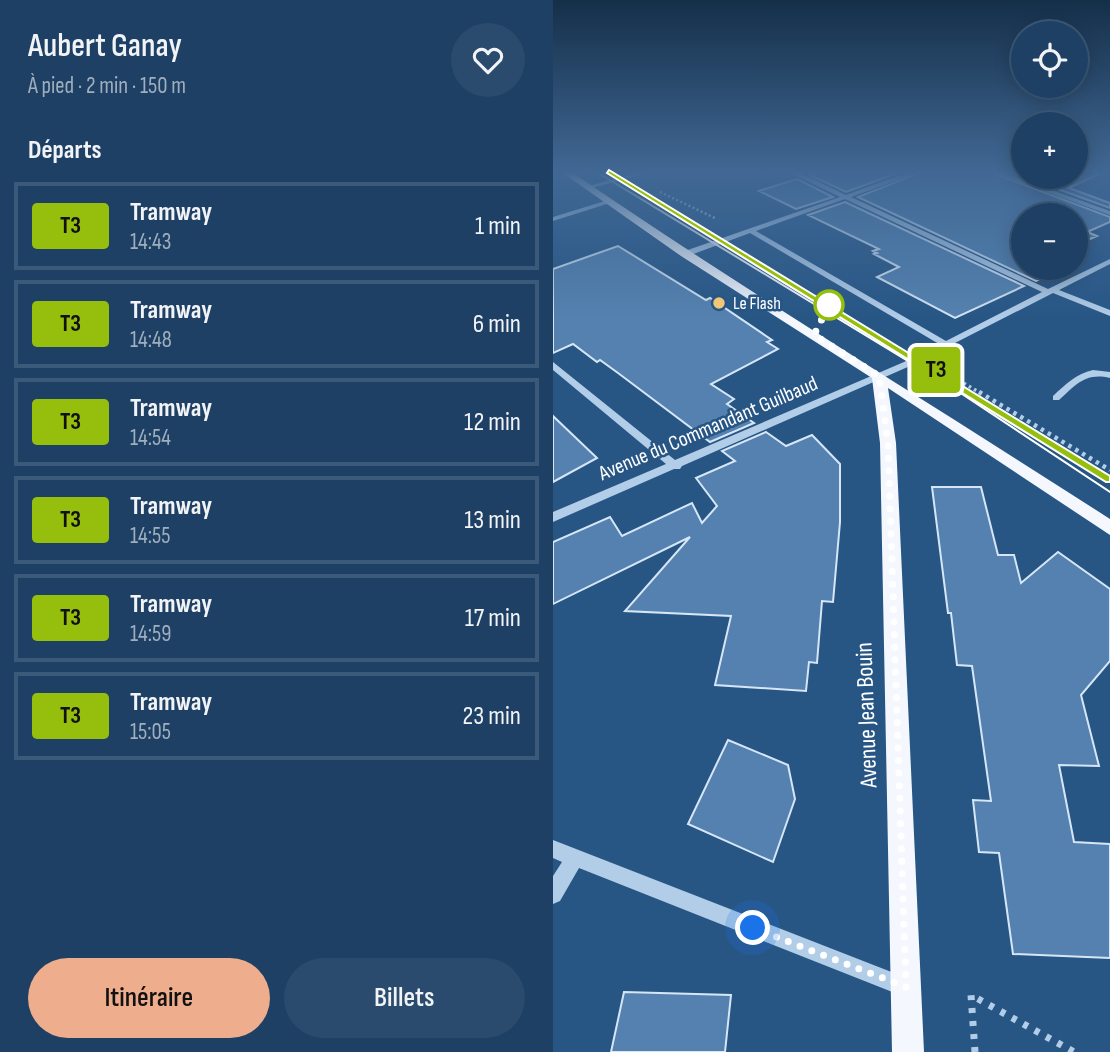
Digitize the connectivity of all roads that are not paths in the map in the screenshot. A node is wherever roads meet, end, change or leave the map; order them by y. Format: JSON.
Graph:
{"nodes":[{"id":1,"x":635,"y":220,"type":"edge"},
{"id":2,"x":785,"y":220,"type":"edge"},
{"id":3,"x":894,"y":220,"type":"edge"},
{"id":4,"x":752,"y":232,"type":"junction"},
{"id":5,"x":685,"y":254,"type":"junction"},
{"id":6,"x":1110,"y":261,"type":"edge"},
{"id":7,"x":1050,"y":291,"type":"junction"},
{"id":8,"x":1110,"y":313,"type":"edge"},
{"id":9,"x":945,"y":344,"type":"junction"},
{"id":10,"x":553,"y":365,"type":"edge"},
{"id":11,"x":1110,"y":375,"type":"edge"},
{"id":12,"x":879,"y":376,"type":"junction"},
{"id":13,"x":1056,"y":398,"type":"dead end"},
{"id":14,"x":676,"y":466,"type":"junction"},
{"id":15,"x":553,"y":517,"type":"edge"},
{"id":16,"x":1110,"y":528,"type":"edge"},
{"id":17,"x":553,"y":849,"type":"edge"},
{"id":18,"x":575,"y":858,"type":"junction"},
{"id":19,"x":553,"y":894,"type":"edge"},
{"id":20,"x":906,"y":987,"type":"junction"},
{"id":21,"x":908,"y":1052,"type":"edge"}],
"edges":[{"from":1,"to":5,"type":"main road"},
{"from":2,"to":4,"type":"street"},
{"from":3,"to":7,"type":"street"},
{"from":4,"to":5,"type":"street"},
{"from":4,"to":9,"type":"lane"},
{"from":5,"to":12,"type":"main road"},
{"from":6,"to":7,"type":"street","name":"Avenue du Commandant Guilbaud"},
{"from":7,"to":8,"type":"street"},
{"from":7,"to":9,"type":"street","name":"Avenue du Commandant Guilbaud"},
{"from":9,"to":12,"type":"street","name":"Avenue du Commandant Guilbaud"},
{"from":10,"to":14,"type":"street"},
{"from":11,"to":13,"type":"street"},
{"from":12,"to":14,"type":"street","name":"Avenue du Commandant Guilbaud"},
{"from":12,"to":16,"type":"main road"},
{"from":12,"to":20,"type":"main road","name":"Avenue Jean Bouin"},
{"from":14,"to":15,"type":"street","name":"Avenue du Commandant Guilbaud"},
{"from":17,"to":18,"type":"lane"},
{"from":18,"to":19,"type":"street"},
{"from":18,"to":20,"type":"lane"},
{"from":20,"to":21,"type":"main road","name":"Avenue Jean Bouin"}]}
